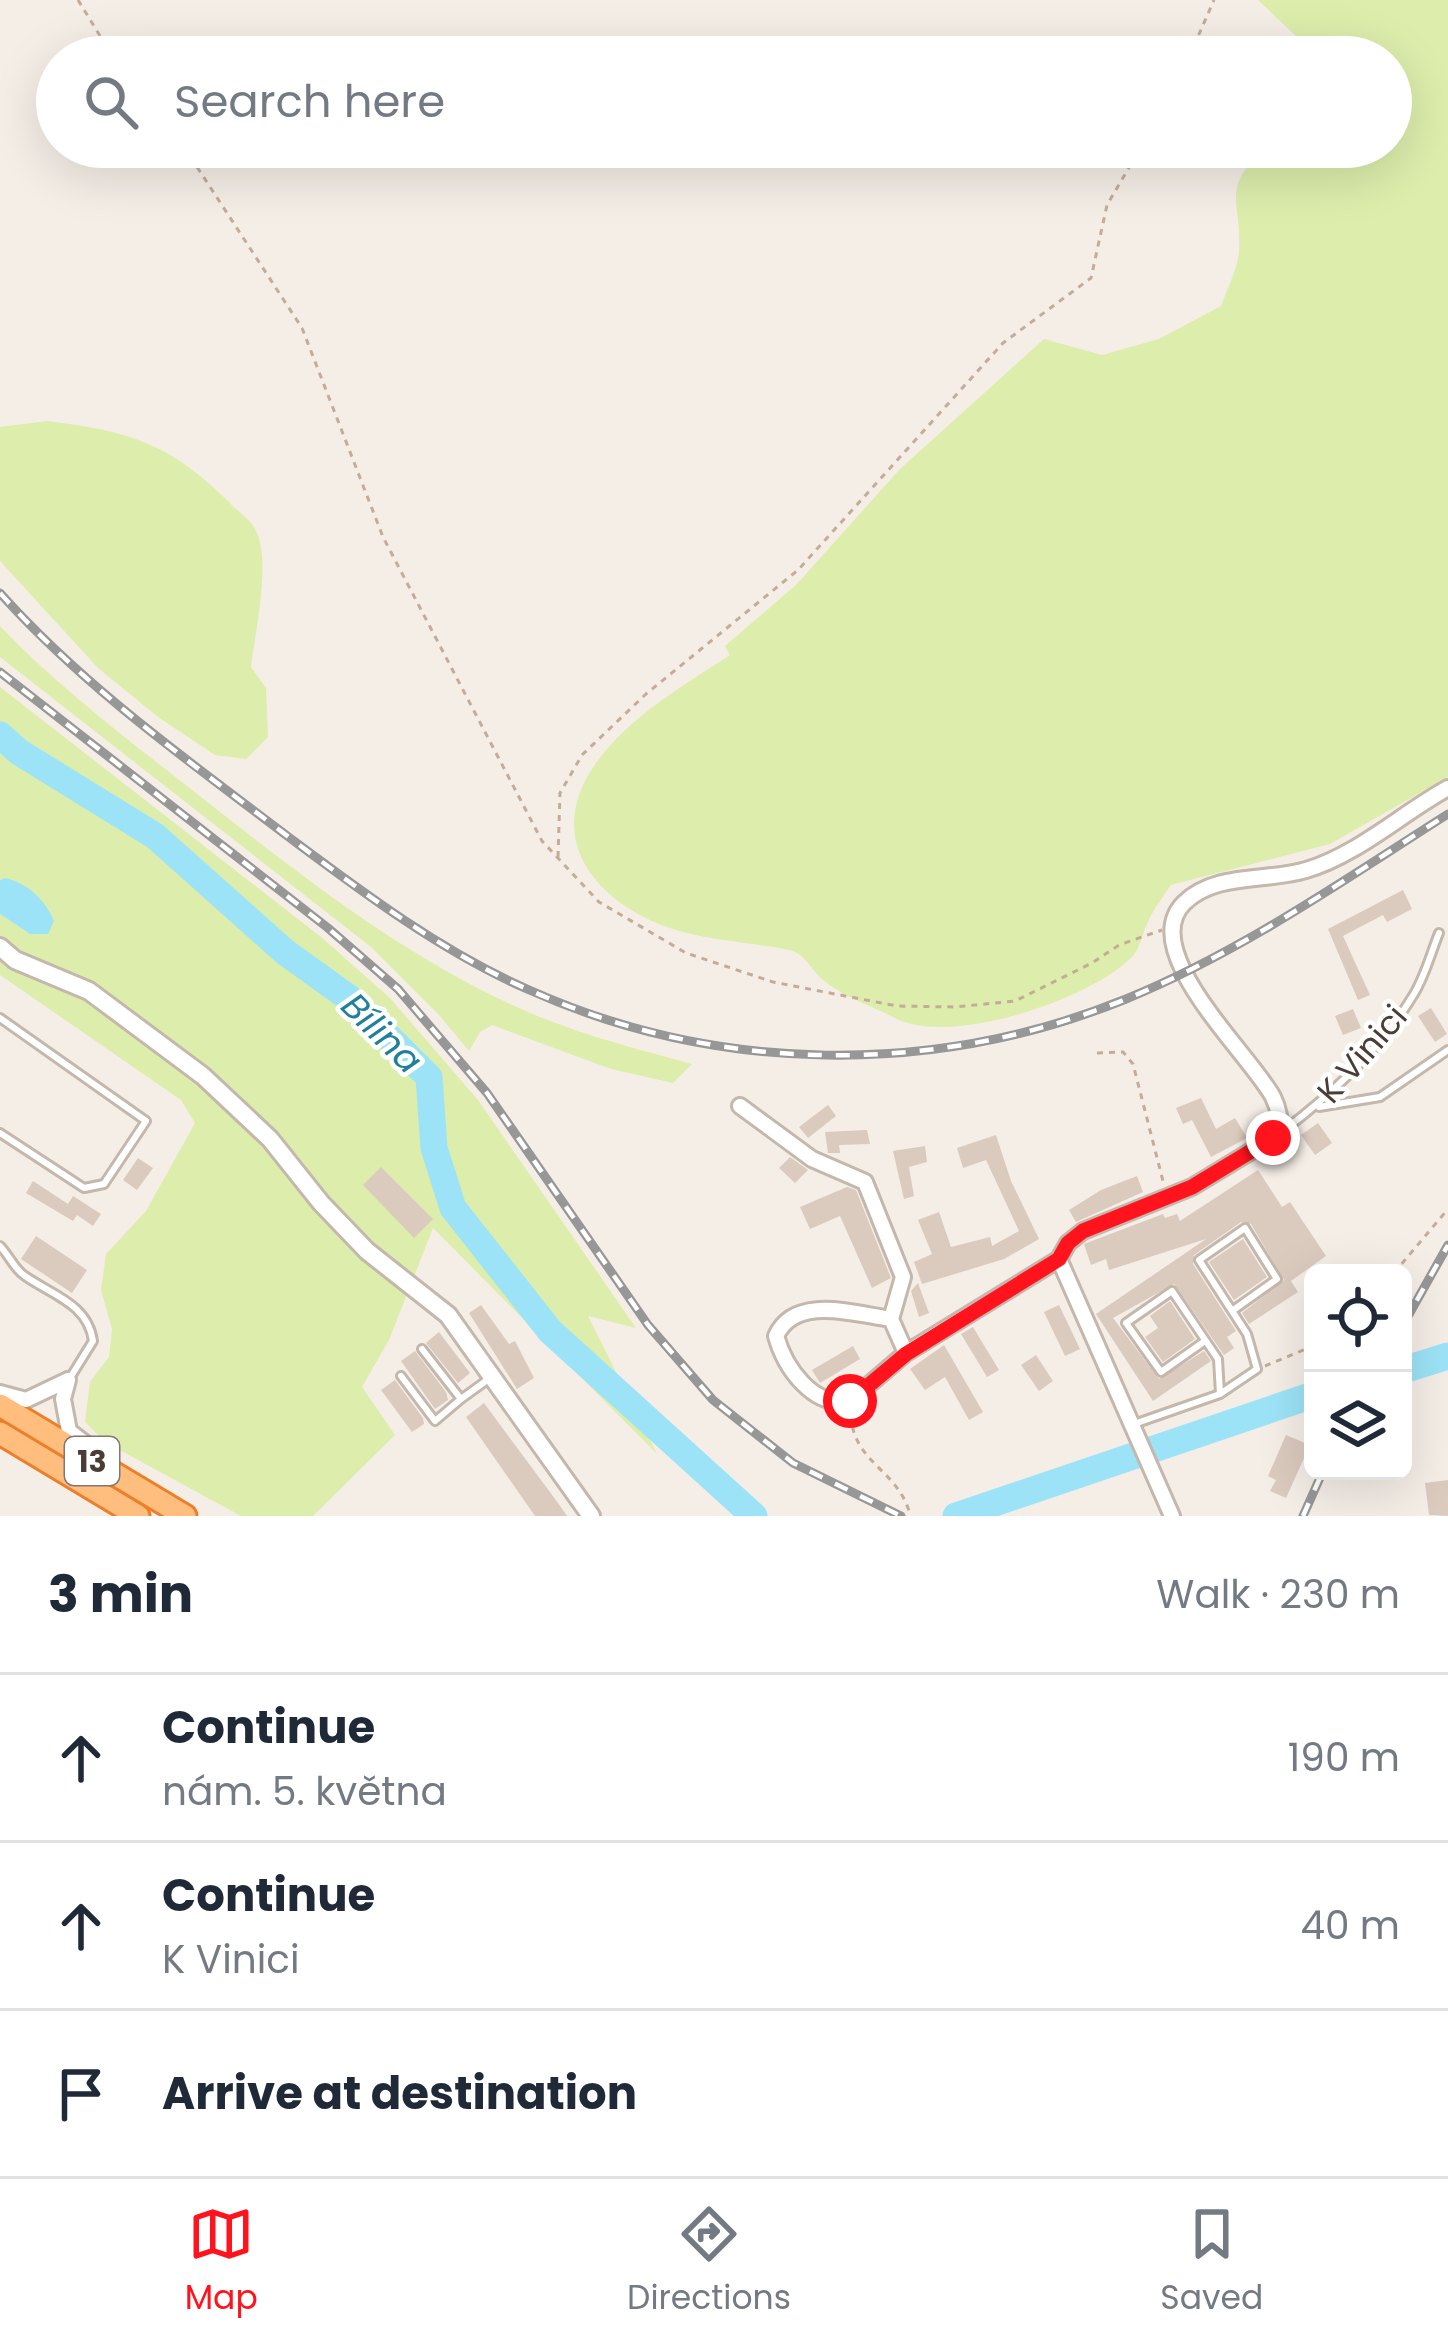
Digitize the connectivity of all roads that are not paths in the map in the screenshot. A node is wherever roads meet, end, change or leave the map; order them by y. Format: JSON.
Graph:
{"nodes":[{"id":1,"x":1448,"y":788,"type":"edge"},
{"id":2,"x":1439,"y":933,"type":"dead end"},
{"id":3,"x":0,"y":947,"type":"edge"},
{"id":4,"x":0,"y":1018,"type":"edge"},
{"id":5,"x":1448,"y":1049,"type":"edge"},
{"id":6,"x":740,"y":1106,"type":"dead end"},
{"id":7,"x":1315,"y":1107,"type":"junction"},
{"id":8,"x":0,"y":1133,"type":"edge"},
{"id":9,"x":1280,"y":1133,"type":"junction"},
{"id":10,"x":0,"y":1246,"type":"edge"},
{"id":11,"x":1059,"y":1259,"type":"junction"},
{"id":12,"x":1232,"y":1311,"type":"junction"},
{"id":13,"x":891,"y":1319,"type":"junction"},
{"id":14,"x":1205,"y":1341,"type":"junction"},
{"id":15,"x":422,"y":1349,"type":"dead end"},
{"id":16,"x":906,"y":1354,"type":"junction"},
{"id":17,"x":401,"y":1376,"type":"dead end"},
{"id":18,"x":493,"y":1376,"type":"junction"},
{"id":19,"x":68,"y":1380,"type":"junction"},
{"id":20,"x":0,"y":1393,"type":"edge"},
{"id":21,"x":1220,"y":1394,"type":"junction"},
{"id":22,"x":461,"y":1399,"type":"junction"},
{"id":23,"x":0,"y":1405,"type":"edge"},
{"id":24,"x":1133,"y":1430,"type":"junction"},
{"id":25,"x":0,"y":1433,"type":"edge"},
{"id":26,"x":138,"y":1516,"type":"edge"},
{"id":27,"x":185,"y":1516,"type":"edge"},
{"id":28,"x":201,"y":1516,"type":"edge"},
{"id":29,"x":591,"y":1516,"type":"edge"},
{"id":30,"x":1172,"y":1516,"type":"edge"}],
"edges":[{"from":1,"to":9,"type":"street"},
{"from":2,"to":7,"type":"lane","name":"K Vinici"},
{"from":3,"to":18,"type":"street"},
{"from":4,"to":8,"type":"lane"},
{"from":5,"to":7,"type":"lane"},
{"from":6,"to":13,"type":"street"},
{"from":7,"to":9,"type":"lane","name":"K Vinici"},
{"from":9,"to":11,"type":"street","name":"K Vinici"},
{"from":10,"to":19,"type":"lane"},
{"from":11,"to":16,"type":"street","name":"K Vinici"},
{"from":11,"to":24,"type":"street"},
{"from":12,"to":12,"type":"lane"},
{"from":12,"to":21,"type":"lane"},
{"from":13,"to":16,"type":"street"},
{"from":13,"to":16,"type":"street"},
{"from":14,"to":14,"type":"lane"},
{"from":14,"to":21,"type":"lane"},
{"from":15,"to":22,"type":"lane"},
{"from":17,"to":22,"type":"lane"},
{"from":18,"to":22,"type":"lane"},
{"from":18,"to":29,"type":"street"},
{"from":19,"to":20,"type":"street"},
{"from":19,"to":28,"type":"street"},
{"from":21,"to":24,"type":"lane"},
{"from":23,"to":27,"type":"highway","number":"13"},
{"from":24,"to":30,"type":"street"},
{"from":25,"to":26,"type":"highway","number":"13"}]}
